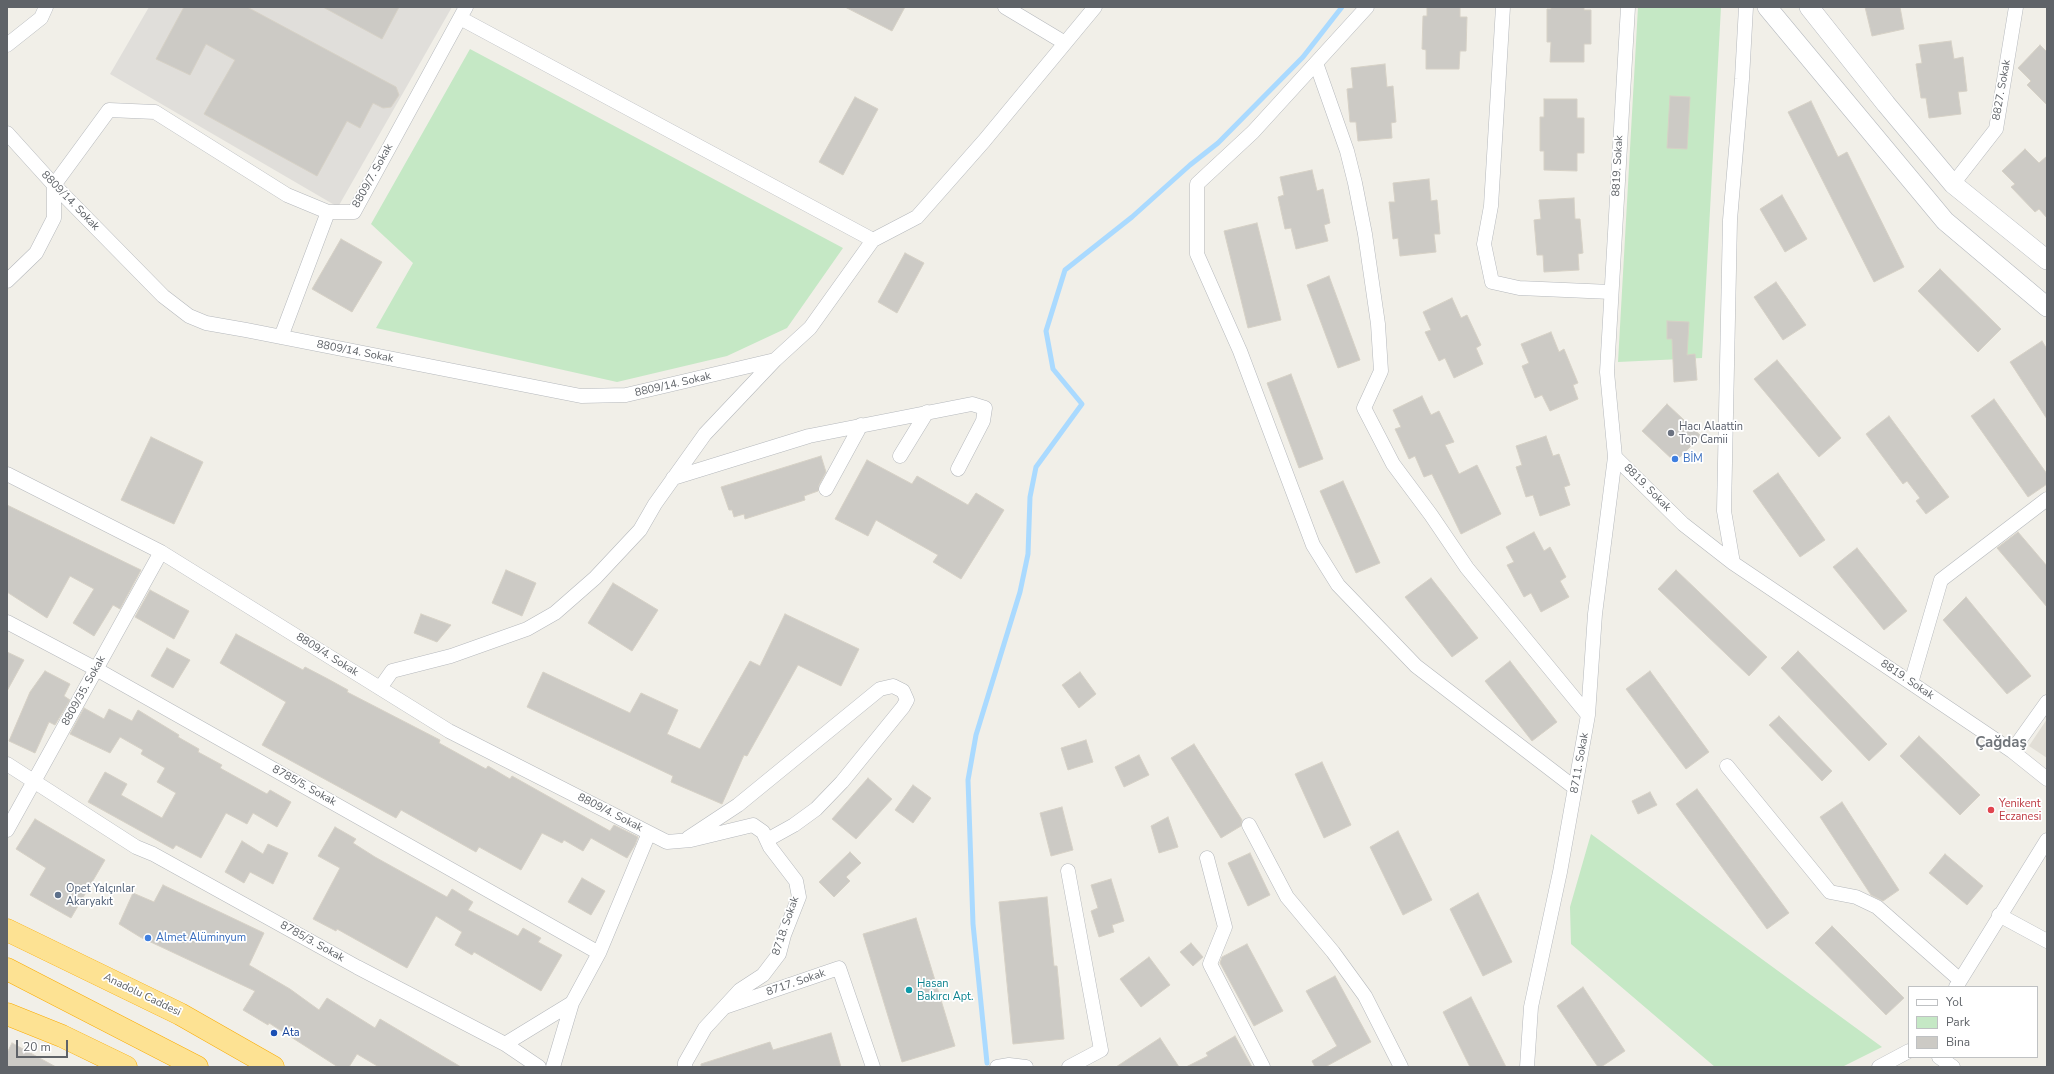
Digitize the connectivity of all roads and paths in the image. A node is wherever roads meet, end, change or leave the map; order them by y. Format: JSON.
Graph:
{"nodes":[{"id":1,"x":46,"y":7,"type":"edge"},
{"id":2,"x":1004,"y":7,"type":"edge"},
{"id":3,"x":1095,"y":7,"type":"edge"},
{"id":4,"x":1367,"y":7,"type":"edge"},
{"id":5,"x":1503,"y":7,"type":"edge"},
{"id":6,"x":1628,"y":7,"type":"edge"},
{"id":7,"x":1746,"y":7,"type":"edge"},
{"id":8,"x":1767,"y":7,"type":"edge"},
{"id":9,"x":1809,"y":7,"type":"edge"},
{"id":10,"x":2016,"y":7,"type":"edge"},
{"id":11,"x":463,"y":13,"type":"edge"},
{"id":12,"x":1065,"y":43,"type":"junction"},
{"id":13,"x":7,"y":45,"type":"edge"},
{"id":14,"x":1316,"y":63,"type":"junction"},
{"id":15,"x":7,"y":133,"type":"edge"},
{"id":16,"x":1953,"y":184,"type":"junction"},
{"id":17,"x":54,"y":185,"type":"junction"},
{"id":18,"x":328,"y":212,"type":"junction"},
{"id":19,"x":873,"y":240,"type":"junction"},
{"id":20,"x":2047,"y":260,"type":"edge"},
{"id":21,"x":7,"y":281,"type":"edge"},
{"id":22,"x":1611,"y":292,"type":"junction"},
{"id":23,"x":2047,"y":307,"type":"edge"},
{"id":24,"x":281,"y":338,"type":"junction"},
{"id":25,"x":775,"y":360,"type":"junction"},
{"id":26,"x":927,"y":412,"type":"junction"},
{"id":27,"x":861,"y":425,"type":"junction"},
{"id":28,"x":900,"y":456,"type":"dead end"},
{"id":29,"x":1615,"y":457,"type":"junction"},
{"id":30,"x":958,"y":469,"type":"dead end"},
{"id":31,"x":7,"y":474,"type":"edge"},
{"id":32,"x":673,"y":478,"type":"junction"},
{"id":33,"x":826,"y":488,"type":"dead end"},
{"id":34,"x":2047,"y":499,"type":"edge"},
{"id":35,"x":161,"y":552,"type":"junction"},
{"id":36,"x":1733,"y":563,"type":"junction"},
{"id":37,"x":7,"y":622,"type":"edge"},
{"id":38,"x":96,"y":669,"type":"junction"},
{"id":39,"x":1911,"y":683,"type":"junction"},
{"id":40,"x":380,"y":688,"type":"junction"},
{"id":41,"x":2047,"y":702,"type":"edge"},
{"id":42,"x":1588,"y":715,"type":"junction"},
{"id":43,"x":2012,"y":751,"type":"junction"},
{"id":44,"x":7,"y":764,"type":"edge"},
{"id":45,"x":1727,"y":766,"type":"dead end"},
{"id":46,"x":2047,"y":779,"type":"edge"},
{"id":47,"x":35,"y":781,"type":"junction"},
{"id":48,"x":1576,"y":788,"type":"junction"},
{"id":49,"x":1249,"y":825,"type":"dead end"},
{"id":50,"x":7,"y":830,"type":"edge"},
{"id":51,"x":649,"y":833,"type":"junction"},
{"id":52,"x":684,"y":840,"type":"junction"},
{"id":53,"x":767,"y":840,"type":"junction"},
{"id":54,"x":2047,"y":840,"type":"edge"},
{"id":55,"x":1207,"y":858,"type":"dead end"},
{"id":56,"x":1068,"y":871,"type":"dead end"},
{"id":57,"x":1999,"y":915,"type":"junction"},
{"id":58,"x":7,"y":930,"type":"edge"},
{"id":59,"x":2047,"y":941,"type":"edge"},
{"id":60,"x":599,"y":953,"type":"junction"},
{"id":61,"x":7,"y":969,"type":"edge"},
{"id":62,"x":1958,"y":983,"type":"edge"},
{"id":63,"x":572,"y":1003,"type":"junction"},
{"id":64,"x":722,"y":1008,"type":"junction"},
{"id":65,"x":7,"y":1014,"type":"edge"},
{"id":66,"x":505,"y":1044,"type":"junction"},
{"id":67,"x":1908,"y":1052,"type":"edge"},
{"id":68,"x":1940,"y":1058,"type":"edge"},
{"id":69,"x":115,"y":1065,"type":"edge"},
{"id":70,"x":197,"y":1067,"type":"edge"},
{"id":71,"x":273,"y":1067,"type":"edge"},
{"id":72,"x":539,"y":1067,"type":"edge"},
{"id":73,"x":553,"y":1067,"type":"edge"},
{"id":74,"x":685,"y":1067,"type":"edge"},
{"id":75,"x":873,"y":1067,"type":"edge"},
{"id":76,"x":1069,"y":1067,"type":"edge"},
{"id":77,"x":1263,"y":1067,"type":"edge"},
{"id":78,"x":1401,"y":1067,"type":"edge"},
{"id":79,"x":1527,"y":1067,"type":"edge"},
{"id":80,"x":1879,"y":1067,"type":"edge"},
{"id":81,"x":1953,"y":1067,"type":"edge"}],
"edges":[{"from":1,"to":13,"type":"street"},
{"from":2,"to":12,"type":"street"},
{"from":3,"to":12,"type":"street"},
{"from":4,"to":14,"type":"street"},
{"from":5,"to":22,"type":"street"},
{"from":6,"to":22,"type":"street","name":"8819. Sokak"},
{"from":7,"to":36,"type":"street"},
{"from":8,"to":23,"type":"street"},
{"from":9,"to":16,"type":"street"},
{"from":10,"to":16,"type":"street","name":"8827. Sokak"},
{"from":11,"to":18,"type":"street","name":"8809/7. Sokak"},
{"from":11,"to":19,"type":"street"},
{"from":12,"to":19,"type":"street"},
{"from":14,"to":42,"type":"street"},
{"from":14,"to":48,"type":"street"},
{"from":15,"to":17,"type":"street","name":"8809/14. Sokak"},
{"from":16,"to":20,"type":"street"},
{"from":17,"to":18,"type":"street","name":"8809/7. Sokak"},
{"from":17,"to":21,"type":"street"},
{"from":17,"to":24,"type":"street","name":"8809/14. Sokak"},
{"from":18,"to":24,"type":"street"},
{"from":19,"to":25,"type":"street"},
{"from":22,"to":29,"type":"street","name":"8819. Sokak"},
{"from":24,"to":25,"type":"street","name":"8809/14. Sokak"},
{"from":25,"to":32,"type":"street"},
{"from":26,"to":27,"type":"street"},
{"from":26,"to":28,"type":"street"},
{"from":26,"to":30,"type":"street"},
{"from":27,"to":32,"type":"street"},
{"from":27,"to":33,"type":"street"},
{"from":29,"to":36,"type":"street","name":"8819. Sokak"},
{"from":29,"to":42,"type":"street","name":"8711. Sokak"},
{"from":31,"to":35,"type":"street","name":"8809/4. Sokak"},
{"from":32,"to":40,"type":"street"},
{"from":34,"to":39,"type":"street"},
{"from":35,"to":38,"type":"street","name":"8809/35. Sokak"},
{"from":35,"to":40,"type":"street","name":"8809/4. Sokak"},
{"from":36,"to":39,"type":"street","name":"8819. Sokak"},
{"from":37,"to":38,"type":"street","name":"8785/5. Sokak"},
{"from":38,"to":47,"type":"street","name":"8809/35. Sokak"},
{"from":38,"to":60,"type":"street","name":"8785/5. Sokak"},
{"from":39,"to":43,"type":"street","name":"8819. Sokak"},
{"from":40,"to":51,"type":"street","name":"8809/4. Sokak"},
{"from":41,"to":43,"type":"street"},
{"from":42,"to":48,"type":"street","name":"8711. Sokak"},
{"from":43,"to":46,"type":"street","name":"8819. Sokak"},
{"from":44,"to":47,"type":"street","name":"8785/3. Sokak"},
{"from":45,"to":62,"type":"street"},
{"from":47,"to":50,"type":"street","name":"8809/35. Sokak"},
{"from":47,"to":66,"type":"street","name":"8785/3. Sokak"},
{"from":48,"to":79,"type":"street","name":"8711. Sokak"},
{"from":49,"to":78,"type":"street"},
{"from":51,"to":52,"type":"street","name":"8718. Sokak"},
{"from":51,"to":60,"type":"street"},
{"from":52,"to":53,"type":"street","name":"8718. Sokak"},
{"from":52,"to":53,"type":"street"},
{"from":53,"to":64,"type":"street","name":"8718. Sokak"},
{"from":54,"to":57,"type":"street"},
{"from":55,"to":77,"type":"street"},
{"from":56,"to":76,"type":"street"},
{"from":57,"to":59,"type":"street"},
{"from":57,"to":62,"type":"street"},
{"from":58,"to":71,"type":"highway","name":"Anadolu Caddesi"},
{"from":60,"to":63,"type":"street"},
{"from":61,"to":70,"type":"highway"},
{"from":63,"to":66,"type":"street"},
{"from":63,"to":73,"type":"street"},
{"from":64,"to":74,"type":"street","name":"8718. Sokak"},
{"from":64,"to":75,"type":"street","name":"8717. Sokak"},
{"from":65,"to":69,"type":"highway"},
{"from":66,"to":72,"type":"street","name":"8785/3. Sokak"},
{"from":67,"to":80,"type":"street"},
{"from":68,"to":81,"type":"street"}]}
